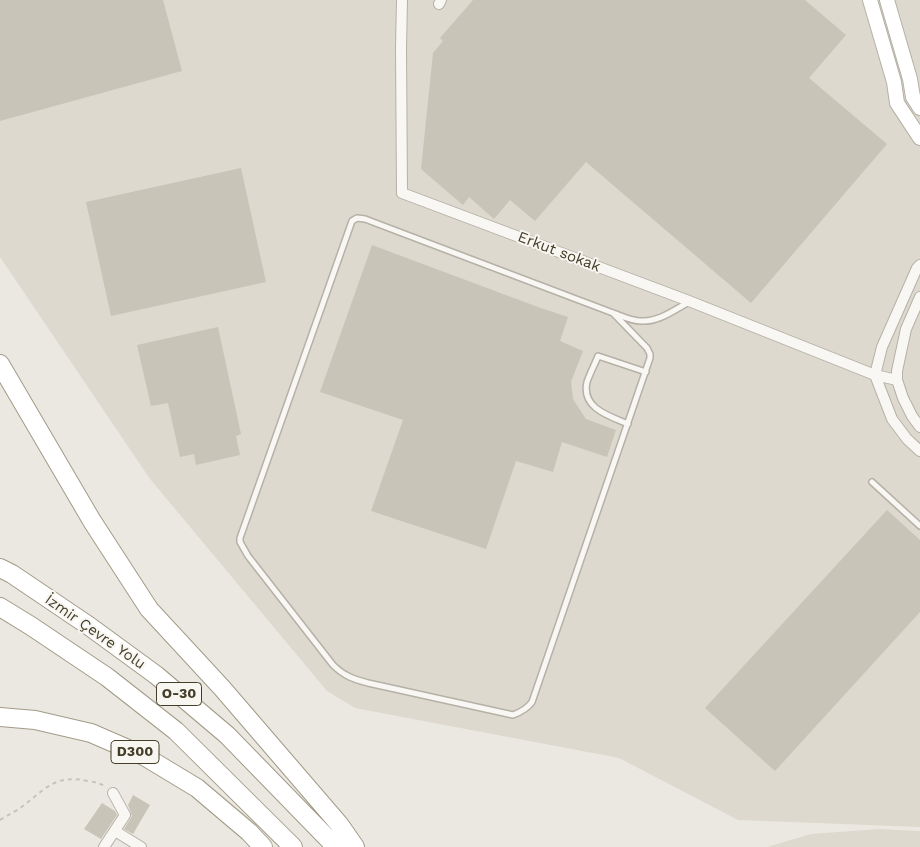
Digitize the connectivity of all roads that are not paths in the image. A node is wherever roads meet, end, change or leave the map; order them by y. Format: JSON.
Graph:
{"nodes":[{"id":1,"x":402,"y":0,"type":"edge"},
{"id":2,"x":870,"y":0,"type":"edge"},
{"id":3,"x":887,"y":0,"type":"edge"},
{"id":4,"x":920,"y":108,"type":"edge"},
{"id":5,"x":920,"y":138,"type":"edge"},
{"id":6,"x":920,"y":265,"type":"edge"},
{"id":7,"x":920,"y":297,"type":"edge"},
{"id":8,"x":689,"y":301,"type":"junction"},
{"id":9,"x":613,"y":313,"type":"junction"},
{"id":10,"x":0,"y":364,"type":"edge"},
{"id":11,"x":646,"y":372,"type":"junction"},
{"id":12,"x":875,"y":375,"type":"junction"},
{"id":13,"x":897,"y":380,"type":"junction"},
{"id":14,"x":628,"y":424,"type":"junction"},
{"id":15,"x":920,"y":427,"type":"edge"},
{"id":16,"x":920,"y":451,"type":"edge"},
{"id":17,"x":872,"y":482,"type":"dead end"},
{"id":18,"x":920,"y":526,"type":"edge"},
{"id":19,"x":0,"y":568,"type":"edge"},
{"id":20,"x":0,"y":607,"type":"edge"},
{"id":21,"x":0,"y":717,"type":"edge"},
{"id":22,"x":113,"y":793,"type":"road end"},
{"id":23,"x":115,"y":831,"type":"junction"},
{"id":24,"x":104,"y":847,"type":"edge"},
{"id":25,"x":142,"y":847,"type":"edge"},
{"id":26,"x":263,"y":847,"type":"edge"},
{"id":27,"x":293,"y":847,"type":"edge"},
{"id":28,"x":336,"y":847,"type":"edge"},
{"id":29,"x":355,"y":847,"type":"edge"}],
"edges":[{"from":1,"to":8,"type":"street","name":"Erkut sokak"},
{"from":2,"to":5,"type":"street"},
{"from":3,"to":4,"type":"street"},
{"from":6,"to":12,"type":"street"},
{"from":7,"to":13,"type":"street"},
{"from":8,"to":9,"type":"lane"},
{"from":8,"to":12,"type":"street","name":"Erkut sokak"},
{"from":9,"to":11,"type":"lane"},
{"from":9,"to":14,"type":"lane"},
{"from":10,"to":29,"type":"highway"},
{"from":11,"to":14,"type":"lane"},
{"from":11,"to":14,"type":"lane"},
{"from":12,"to":13,"type":"street","name":"Erkut sokak"},
{"from":12,"to":16,"type":"street"},
{"from":13,"to":15,"type":"street"},
{"from":17,"to":18,"type":"lane"},
{"from":19,"to":28,"type":"highway","name":"İzmir Çevre Yolu","number":"O-30"},
{"from":20,"to":27,"type":"highway","name":"İzmir Çevre Yolu","number":"O-30"},
{"from":21,"to":26,"type":"highway","number":"D300"},
{"from":22,"to":23,"type":"street"},
{"from":23,"to":24,"type":"street"},
{"from":23,"to":25,"type":"street"}]}
